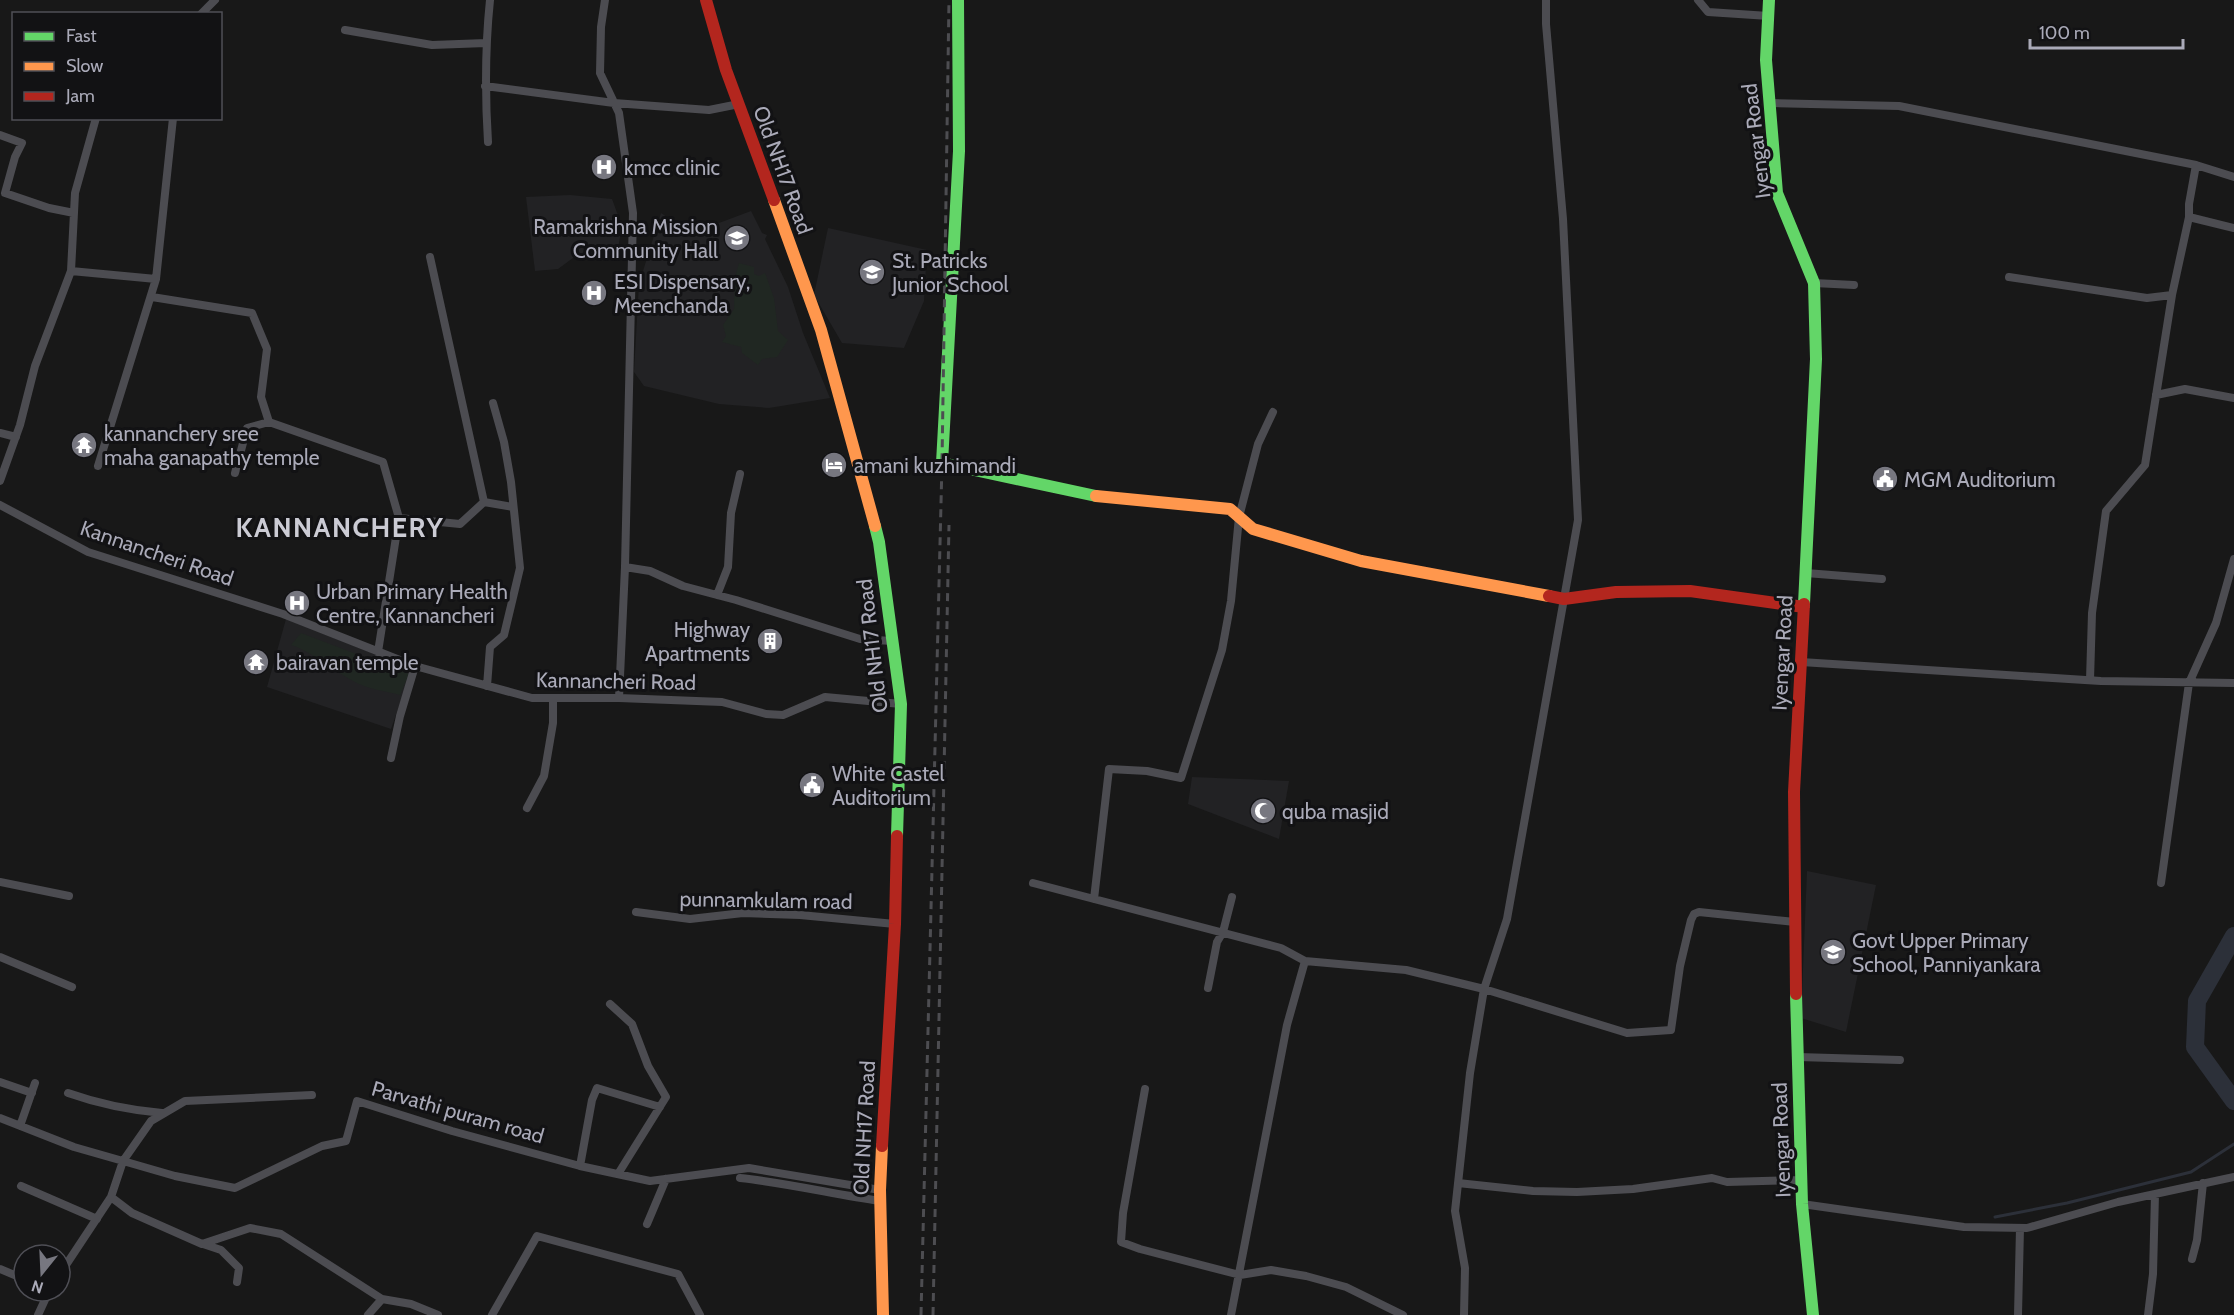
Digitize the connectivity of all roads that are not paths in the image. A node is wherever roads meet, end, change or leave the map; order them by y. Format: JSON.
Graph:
{"nodes":[{"id":1,"x":215,"y":0,"type":"edge"},
{"id":2,"x":490,"y":0,"type":"edge"},
{"id":3,"x":605,"y":0,"type":"edge"},
{"id":4,"x":705,"y":0,"type":"edge"},
{"id":5,"x":958,"y":0,"type":"edge"},
{"id":6,"x":1546,"y":0,"type":"edge"},
{"id":7,"x":1698,"y":0,"type":"edge"},
{"id":8,"x":1769,"y":0,"type":"edge"},
{"id":9,"x":203,"y":12,"type":"edge"},
{"id":10,"x":1769,"y":16,"type":"junction"},
{"id":11,"x":345,"y":30,"type":"dead end"},
{"id":12,"x":486,"y":43,"type":"junction"},
{"id":13,"x":485,"y":86,"type":"junction"},
{"id":14,"x":614,"y":103,"type":"junction"},
{"id":15,"x":1770,"y":103,"type":"junction"},
{"id":16,"x":739,"y":104,"type":"junction"},
{"id":17,"x":95,"y":120,"type":"edge"},
{"id":18,"x":173,"y":120,"type":"edge"},
{"id":19,"x":0,"y":135,"type":"edge"},
{"id":20,"x":488,"y":142,"type":"dead end"},
{"id":21,"x":2196,"y":165,"type":"junction"},
{"id":22,"x":2234,"y":177,"type":"edge"},
{"id":23,"x":2,"y":194,"type":"edge"},
{"id":24,"x":74,"y":213,"type":"junction"},
{"id":25,"x":2189,"y":217,"type":"junction"},
{"id":26,"x":2234,"y":228,"type":"edge"},
{"id":27,"x":430,"y":257,"type":"dead end"},
{"id":28,"x":71,"y":271,"type":"junction"},
{"id":29,"x":2009,"y":277,"type":"dead end"},
{"id":30,"x":156,"y":279,"type":"junction"},
{"id":31,"x":1814,"y":283,"type":"junction"},
{"id":32,"x":1854,"y":285,"type":"dead end"},
{"id":33,"x":2172,"y":295,"type":"junction"},
{"id":34,"x":152,"y":297,"type":"junction"},
{"id":35,"x":2156,"y":395,"type":"junction"},
{"id":36,"x":2234,"y":398,"type":"edge"},
{"id":37,"x":494,"y":403,"type":"dead end"},
{"id":38,"x":1274,"y":412,"type":"dead end"},
{"id":39,"x":269,"y":422,"type":"junction"},
{"id":40,"x":0,"y":433,"type":"edge"},
{"id":41,"x":16,"y":437,"type":"junction"},
{"id":42,"x":98,"y":466,"type":"dead end"},
{"id":43,"x":235,"y":472,"type":"dead end"},
{"id":44,"x":741,"y":474,"type":"dead end"},
{"id":45,"x":0,"y":481,"type":"edge"},
{"id":46,"x":484,"y":502,"type":"junction"},
{"id":47,"x":0,"y":505,"type":"edge"},
{"id":48,"x":513,"y":507,"type":"junction"},
{"id":49,"x":1239,"y":517,"type":"junction"},
{"id":50,"x":399,"y":518,"type":"junction"},
{"id":51,"x":2234,"y":559,"type":"edge"},
{"id":52,"x":625,"y":567,"type":"junction"},
{"id":53,"x":1806,"y":573,"type":"junction"},
{"id":54,"x":1882,"y":579,"type":"dead end"},
{"id":55,"x":717,"y":595,"type":"junction"},
{"id":56,"x":1564,"y":599,"type":"junction"},
{"id":57,"x":1804,"y":607,"type":"junction"},
{"id":58,"x":892,"y":641,"type":"junction"},
{"id":59,"x":378,"y":651,"type":"junction"},
{"id":60,"x":1801,"y":662,"type":"junction"},
{"id":61,"x":415,"y":666,"type":"junction"},
{"id":62,"x":2090,"y":680,"type":"junction"},
{"id":63,"x":2189,"y":683,"type":"junction"},
{"id":64,"x":2234,"y":683,"type":"edge"},
{"id":65,"x":488,"y":686,"type":"junction"},
{"id":66,"x":553,"y":698,"type":"junction"},
{"id":67,"x":619,"y":698,"type":"junction"},
{"id":68,"x":901,"y":704,"type":"junction"},
{"id":69,"x":391,"y":758,"type":"dead end"},
{"id":70,"x":527,"y":808,"type":"dead end"},
{"id":71,"x":0,"y":882,"type":"edge"},
{"id":72,"x":1033,"y":883,"type":"dead end"},
{"id":73,"x":2161,"y":883,"type":"dead end"},
{"id":74,"x":69,"y":896,"type":"dead end"},
{"id":75,"x":1232,"y":897,"type":"dead end"},
{"id":76,"x":1094,"y":899,"type":"junction"},
{"id":77,"x":636,"y":912,"type":"dead end"},
{"id":78,"x":1795,"y":922,"type":"junction"},
{"id":79,"x":894,"y":924,"type":"junction"},
{"id":80,"x":1223,"y":932,"type":"junction"},
{"id":81,"x":0,"y":957,"type":"edge"},
{"id":82,"x":1305,"y":961,"type":"junction"},
{"id":83,"x":72,"y":987,"type":"dead end"},
{"id":84,"x":1208,"y":988,"type":"dead end"},
{"id":85,"x":1484,"y":989,"type":"junction"},
{"id":86,"x":610,"y":1004,"type":"dead end"},
{"id":87,"x":1798,"y":1057,"type":"junction"},
{"id":88,"x":1900,"y":1060,"type":"dead end"},
{"id":89,"x":0,"y":1082,"type":"edge"},
{"id":90,"x":35,"y":1083,"type":"dead end"},
{"id":91,"x":1145,"y":1089,"type":"dead end"},
{"id":92,"x":32,"y":1093,"type":"junction"},
{"id":93,"x":68,"y":1094,"type":"dead end"},
{"id":94,"x":312,"y":1095,"type":"dead end"},
{"id":95,"x":660,"y":1107,"type":"junction"},
{"id":96,"x":162,"y":1113,"type":"junction"},
{"id":97,"x":0,"y":1118,"type":"edge"},
{"id":98,"x":20,"y":1126,"type":"junction"},
{"id":99,"x":123,"y":1161,"type":"junction"},
{"id":100,"x":580,"y":1166,"type":"junction"},
{"id":101,"x":618,"y":1174,"type":"junction"},
{"id":102,"x":2234,"y":1177,"type":"edge"},
{"id":103,"x":740,"y":1178,"type":"dead end"},
{"id":104,"x":666,"y":1179,"type":"junction"},
{"id":105,"x":1802,"y":1180,"type":"junction"},
{"id":106,"x":1458,"y":1183,"type":"junction"},
{"id":107,"x":2203,"y":1183,"type":"junction"},
{"id":108,"x":21,"y":1186,"type":"dead end"},
{"id":109,"x":2156,"y":1194,"type":"junction"},
{"id":110,"x":880,"y":1196,"type":"junction"},
{"id":111,"x":111,"y":1197,"type":"junction"},
{"id":112,"x":1802,"y":1204,"type":"junction"},
{"id":113,"x":97,"y":1218,"type":"junction"},
{"id":114,"x":647,"y":1224,"type":"dead end"},
{"id":115,"x":2020,"y":1228,"type":"junction"},
{"id":116,"x":202,"y":1244,"type":"junction"},
{"id":117,"x":72,"y":1256,"type":"edge"},
{"id":118,"x":2192,"y":1259,"type":"dead end"},
{"id":119,"x":1240,"y":1275,"type":"junction"},
{"id":120,"x":237,"y":1282,"type":"dead end"},
{"id":121,"x":382,"y":1299,"type":"junction"},
{"id":122,"x":368,"y":1315,"type":"edge"},
{"id":123,"x":438,"y":1315,"type":"edge"},
{"id":124,"x":492,"y":1315,"type":"edge"},
{"id":125,"x":700,"y":1315,"type":"edge"},
{"id":126,"x":883,"y":1315,"type":"edge"},
{"id":127,"x":1231,"y":1315,"type":"edge"},
{"id":128,"x":1403,"y":1315,"type":"edge"},
{"id":129,"x":1464,"y":1315,"type":"edge"},
{"id":130,"x":1812,"y":1315,"type":"edge"},
{"id":131,"x":2018,"y":1315,"type":"edge"},
{"id":132,"x":2148,"y":1315,"type":"edge"}],
"edges":[{"from":1,"to":9,"type":"street"},
{"from":2,"to":12,"type":"street"},
{"from":3,"to":14,"type":"street"},
{"from":4,"to":16,"type":"main road","name":"Old NH17 Road"},
{"from":5,"to":49,"type":"main road"},
{"from":6,"to":56,"type":"street"},
{"from":7,"to":10,"type":"street"},
{"from":8,"to":10,"type":"main road","name":"Iyengar Road"},
{"from":10,"to":15,"type":"main road","name":"Iyengar Road"},
{"from":11,"to":12,"type":"street"},
{"from":12,"to":13,"type":"street"},
{"from":13,"to":14,"type":"street"},
{"from":13,"to":20,"type":"street"},
{"from":14,"to":16,"type":"street"},
{"from":14,"to":52,"type":"street"},
{"from":15,"to":21,"type":"street"},
{"from":15,"to":31,"type":"main road","name":"Iyengar Road"},
{"from":16,"to":58,"type":"main road","name":"Old NH17 Road"},
{"from":17,"to":24,"type":"street"},
{"from":18,"to":30,"type":"street"},
{"from":19,"to":23,"type":"street"},
{"from":21,"to":22,"type":"street"},
{"from":21,"to":25,"type":"street"},
{"from":23,"to":24,"type":"street"},
{"from":24,"to":28,"type":"street"},
{"from":25,"to":26,"type":"street"},
{"from":25,"to":33,"type":"street"},
{"from":27,"to":46,"type":"street"},
{"from":28,"to":30,"type":"street"},
{"from":28,"to":41,"type":"street"},
{"from":29,"to":33,"type":"street"},
{"from":30,"to":34,"type":"street"},
{"from":31,"to":32,"type":"street"},
{"from":31,"to":53,"type":"main road","name":"Iyengar Road"},
{"from":33,"to":35,"type":"street"},
{"from":34,"to":39,"type":"street"},
{"from":34,"to":42,"type":"street"},
{"from":35,"to":36,"type":"street"},
{"from":35,"to":62,"type":"street"},
{"from":37,"to":48,"type":"street"},
{"from":38,"to":49,"type":"street"},
{"from":39,"to":43,"type":"street"},
{"from":39,"to":50,"type":"street"},
{"from":40,"to":41,"type":"street"},
{"from":41,"to":45,"type":"street"},
{"from":44,"to":55,"type":"street"},
{"from":46,"to":48,"type":"street"},
{"from":46,"to":50,"type":"street"},
{"from":47,"to":59,"type":"street","name":"Kannancheri Road"},
{"from":48,"to":65,"type":"street"},
{"from":49,"to":56,"type":"main road"},
{"from":49,"to":76,"type":"street"},
{"from":50,"to":59,"type":"street"},
{"from":51,"to":63,"type":"street"},
{"from":52,"to":55,"type":"street"},
{"from":52,"to":67,"type":"street"},
{"from":53,"to":54,"type":"street"},
{"from":53,"to":57,"type":"main road","name":"Iyengar Road"},
{"from":55,"to":58,"type":"street"},
{"from":56,"to":57,"type":"main road"},
{"from":56,"to":85,"type":"street"},
{"from":57,"to":60,"type":"main road","name":"Iyengar Road"},
{"from":58,"to":68,"type":"main road","name":"Old NH17 Road"},
{"from":59,"to":61,"type":"street","name":"Kannancheri Road"},
{"from":60,"to":62,"type":"street"},
{"from":60,"to":78,"type":"main road","name":"Iyengar Road"},
{"from":61,"to":65,"type":"street","name":"Kannancheri Road"},
{"from":61,"to":69,"type":"street"},
{"from":62,"to":63,"type":"street"},
{"from":63,"to":64,"type":"street"},
{"from":63,"to":73,"type":"street"},
{"from":65,"to":66,"type":"street","name":"Kannancheri Road"},
{"from":66,"to":67,"type":"street","name":"Kannancheri Road"},
{"from":66,"to":70,"type":"street"},
{"from":67,"to":68,"type":"street","name":"Kannancheri Road"},
{"from":68,"to":79,"type":"main road","name":"Old NH17 Road"},
{"from":71,"to":74,"type":"street"},
{"from":72,"to":76,"type":"street"},
{"from":75,"to":80,"type":"street"},
{"from":76,"to":80,"type":"street"},
{"from":77,"to":79,"type":"street","name":"punnamkulam road"},
{"from":78,"to":85,"type":"street"},
{"from":78,"to":87,"type":"main road","name":"Iyengar Road"},
{"from":79,"to":110,"type":"main road","name":"Old NH17 Road"},
{"from":80,"to":82,"type":"street"},
{"from":80,"to":84,"type":"street"},
{"from":81,"to":83,"type":"street"},
{"from":82,"to":85,"type":"street"},
{"from":82,"to":119,"type":"street"},
{"from":85,"to":106,"type":"street"},
{"from":86,"to":95,"type":"street"},
{"from":87,"to":88,"type":"street"},
{"from":87,"to":105,"type":"main road","name":"Iyengar Road"},
{"from":89,"to":92,"type":"street"},
{"from":90,"to":92,"type":"street"},
{"from":91,"to":119,"type":"street"},
{"from":92,"to":98,"type":"street"},
{"from":93,"to":96,"type":"street"},
{"from":94,"to":96,"type":"street"},
{"from":95,"to":100,"type":"street"},
{"from":95,"to":101,"type":"street"},
{"from":96,"to":99,"type":"street"},
{"from":97,"to":98,"type":"street","name":"Parvathi puram road"},
{"from":98,"to":99,"type":"street","name":"Parvathi puram road"},
{"from":99,"to":100,"type":"street","name":"Parvathi puram road"},
{"from":99,"to":111,"type":"street"},
{"from":100,"to":101,"type":"street","name":"Parvathi puram road"},
{"from":101,"to":104,"type":"street","name":"Parvathi puram road"},
{"from":102,"to":107,"type":"street"},
{"from":103,"to":110,"type":"street"},
{"from":104,"to":110,"type":"street","name":"Parvathi puram road"},
{"from":104,"to":114,"type":"street"},
{"from":105,"to":106,"type":"street"},
{"from":105,"to":112,"type":"main road","name":"Iyengar Road"},
{"from":106,"to":129,"type":"street"},
{"from":107,"to":109,"type":"street"},
{"from":107,"to":118,"type":"street"},
{"from":108,"to":113,"type":"street"},
{"from":109,"to":115,"type":"street"},
{"from":109,"to":132,"type":"street"},
{"from":110,"to":126,"type":"main road","name":"Old NH17 Road"},
{"from":111,"to":113,"type":"street"},
{"from":111,"to":116,"type":"street"},
{"from":112,"to":115,"type":"street"},
{"from":112,"to":130,"type":"main road","name":"Iyengar Road"},
{"from":113,"to":117,"type":"street"},
{"from":115,"to":131,"type":"street"},
{"from":116,"to":120,"type":"street"},
{"from":116,"to":121,"type":"street"},
{"from":119,"to":127,"type":"street"},
{"from":119,"to":128,"type":"street"},
{"from":121,"to":122,"type":"street"},
{"from":121,"to":123,"type":"street"},
{"from":124,"to":125,"type":"street"}]}
